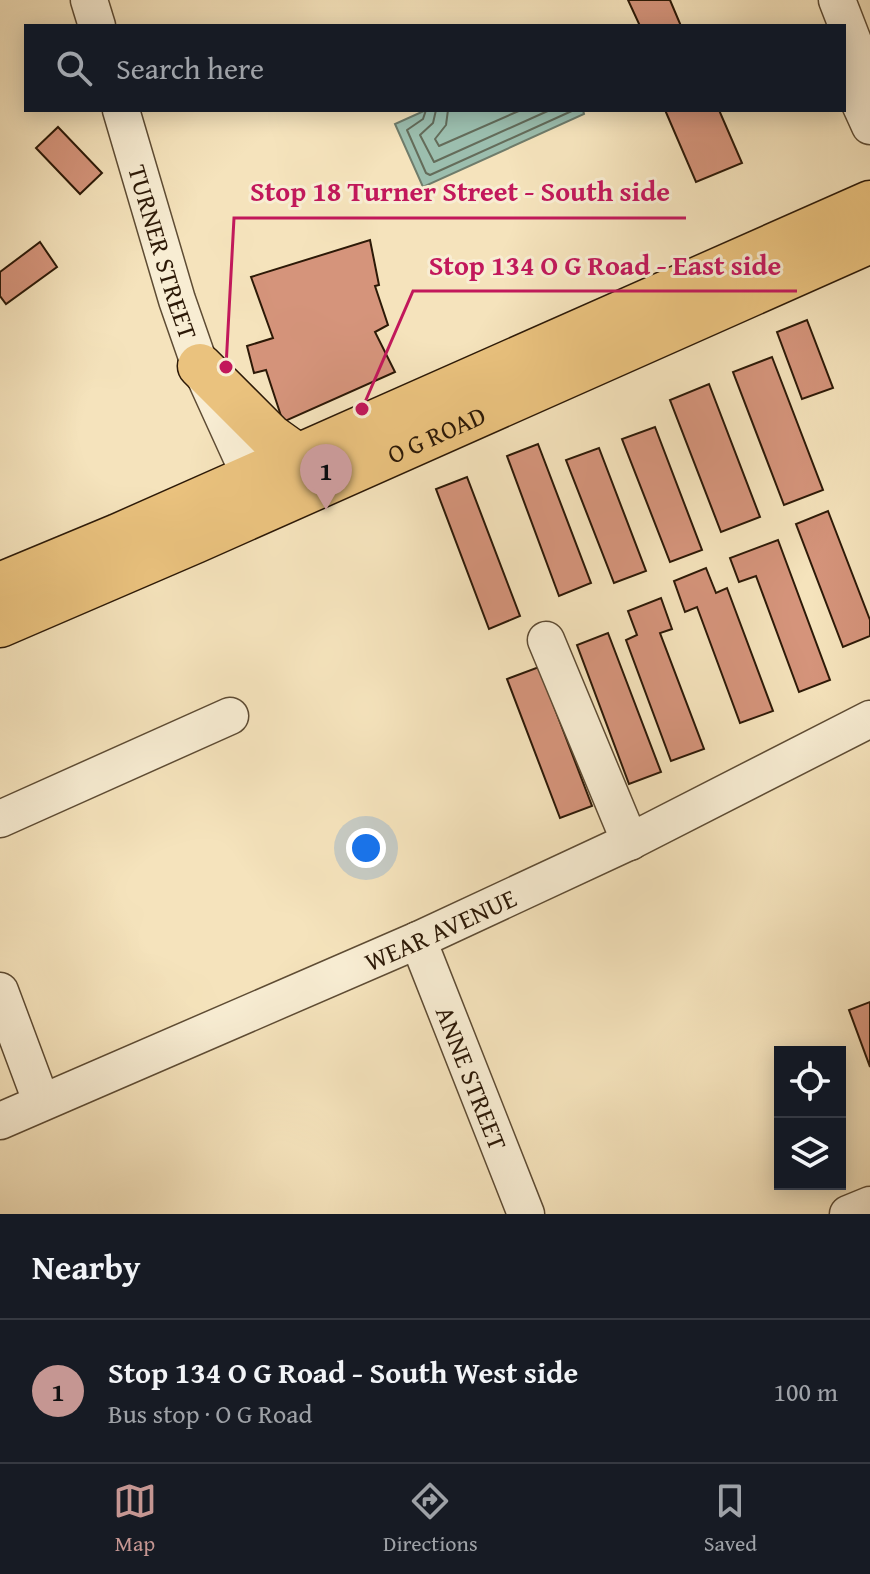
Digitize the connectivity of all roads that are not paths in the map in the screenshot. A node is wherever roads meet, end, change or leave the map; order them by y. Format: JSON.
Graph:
{"nodes":[{"id":1,"x":89,"y":0,"type":"edge"},
{"id":2,"x":837,"y":0,"type":"edge"},
{"id":3,"x":96,"y":24,"type":"edge"},
{"id":4,"x":122,"y":112,"type":"edge"},
{"id":5,"x":870,"y":126,"type":"edge"},
{"id":6,"x":870,"y":203,"type":"edge"},
{"id":7,"x":870,"y":241,"type":"edge"},
{"id":8,"x":200,"y":366,"type":"junction"},
{"id":9,"x":299,"y":457,"type":"junction"},
{"id":10,"x":258,"y":493,"type":"junction"},
{"id":11,"x":0,"y":585,"type":"edge"},
{"id":12,"x":0,"y":625,"type":"edge"},
{"id":13,"x":546,"y":640,"type":"dead end"},
{"id":14,"x":230,"y":716,"type":"dead end"},
{"id":15,"x":870,"y":719,"type":"edge"},
{"id":16,"x":0,"y":819,"type":"edge"},
{"id":17,"x":630,"y":842,"type":"junction"},
{"id":18,"x":418,"y":940,"type":"junction"},
{"id":19,"x":0,"y":991,"type":"edge"},
{"id":20,"x":41,"y":1101,"type":"junction"},
{"id":21,"x":0,"y":1121,"type":"edge"},
{"id":22,"x":870,"y":1205,"type":"edge"},
{"id":23,"x":526,"y":1214,"type":"edge"},
{"id":24,"x":848,"y":1214,"type":"edge"}],
"edges":[{"from":1,"to":3,"type":"street"},
{"from":2,"to":5,"type":"street"},
{"from":4,"to":8,"type":"street","name":"TURNER STREET"},
{"from":6,"to":9,"type":"main road","name":"O G ROAD"},
{"from":7,"to":10,"type":"main road","name":"O G ROAD"},
{"from":8,"to":9,"type":"main road"},
{"from":8,"to":10,"type":"street","name":"TURNER STREET"},
{"from":9,"to":10,"type":"main road","name":"O G ROAD"},
{"from":10,"to":11,"type":"main road","name":"O G ROAD"},
{"from":10,"to":12,"type":"main road","name":"O G ROAD"},
{"from":13,"to":17,"type":"street"},
{"from":14,"to":16,"type":"street"},
{"from":15,"to":17,"type":"street","name":"WEAR AVENUE"},
{"from":17,"to":18,"type":"street","name":"WEAR AVENUE"},
{"from":18,"to":20,"type":"street","name":"WEAR AVENUE"},
{"from":18,"to":23,"type":"street","name":"ANNE STREET"},
{"from":19,"to":20,"type":"street"},
{"from":20,"to":21,"type":"street","name":"WEAR AVENUE"},
{"from":22,"to":24,"type":"street"}]}
